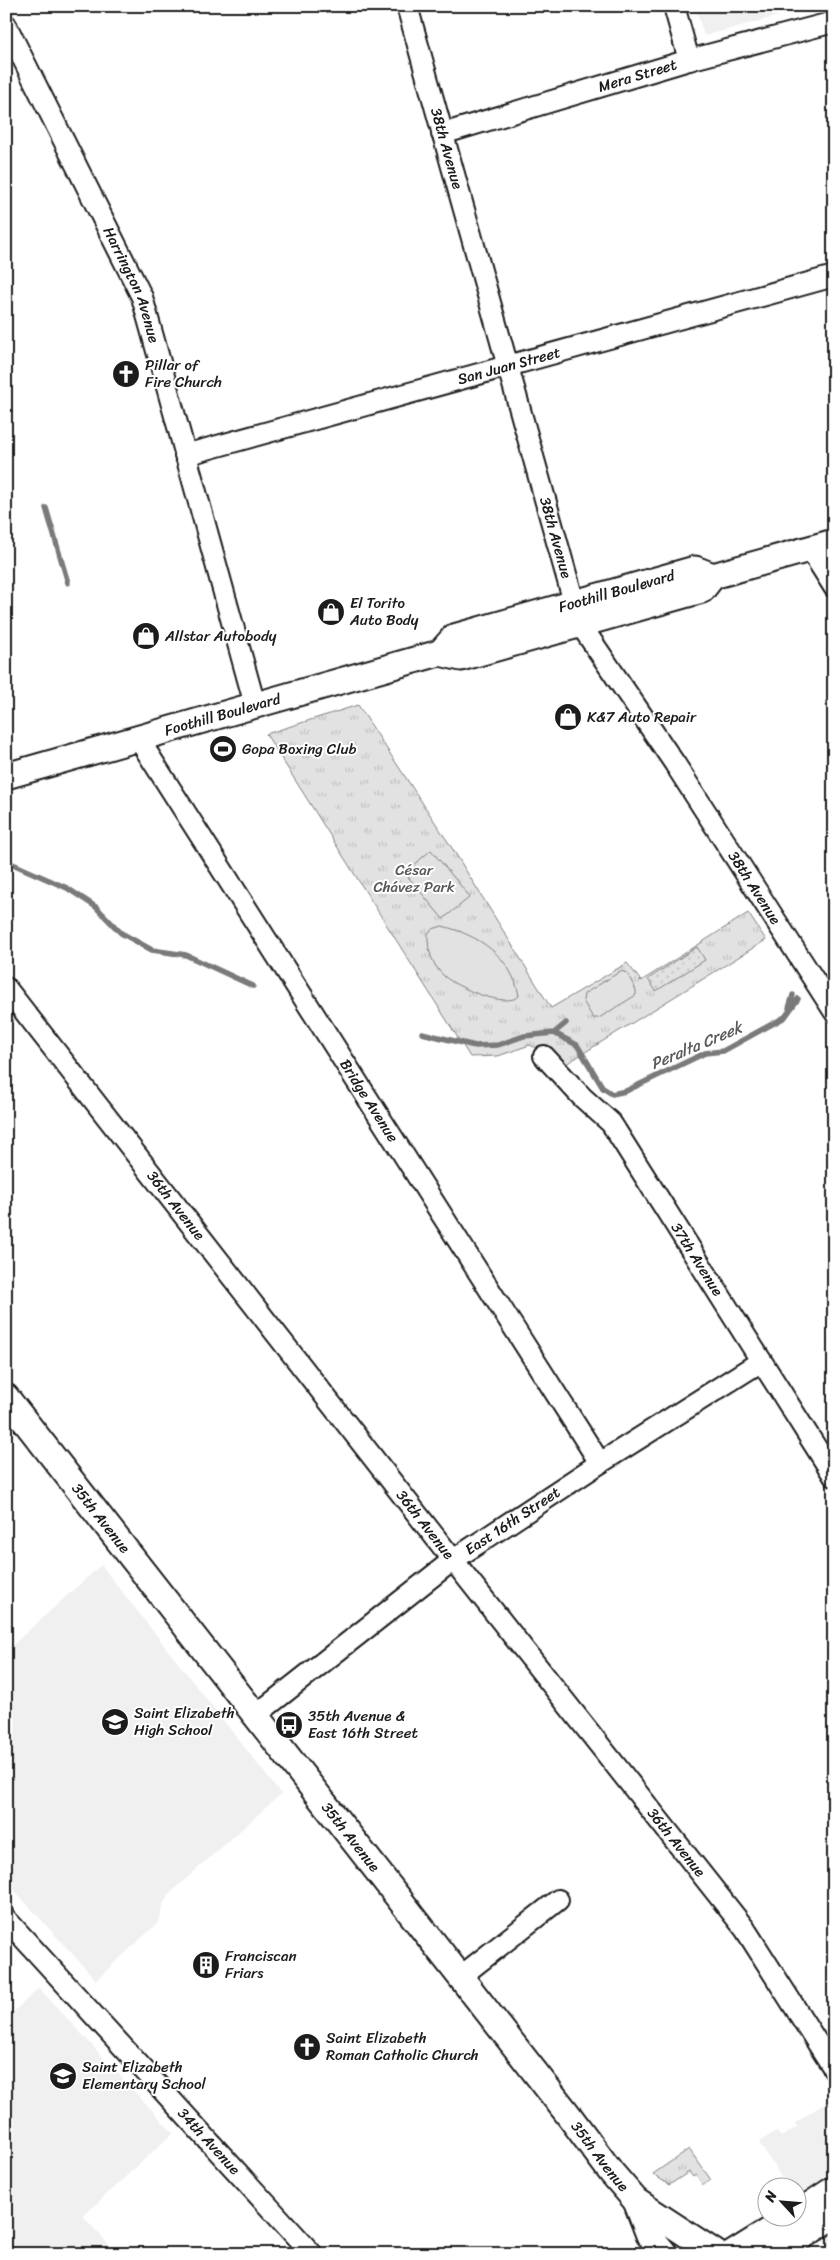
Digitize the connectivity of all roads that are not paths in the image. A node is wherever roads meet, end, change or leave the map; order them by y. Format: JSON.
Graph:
{"nodes":[{"id":1,"x":407,"y":6,"type":"edge"},
{"id":2,"x":674,"y":6,"type":"edge"},
{"id":3,"x":834,"y":22,"type":"edge"},
{"id":4,"x":6,"y":25,"type":"edge"},
{"id":5,"x":689,"y":60,"type":"junction"},
{"id":6,"x":442,"y":134,"type":"junction"},
{"id":7,"x":834,"y":276,"type":"edge"},
{"id":8,"x":507,"y":366,"type":"junction"},
{"id":9,"x":186,"y":455,"type":"junction"},
{"id":10,"x":834,"y":542,"type":"edge"},
{"id":11,"x":810,"y":549,"type":"junction"},
{"id":12,"x":834,"y":587,"type":"edge"},
{"id":13,"x":577,"y":613,"type":"junction"},
{"id":14,"x":255,"y":705,"type":"junction"},
{"id":15,"x":138,"y":738,"type":"junction"},
{"id":16,"x":6,"y":776,"type":"edge"},
{"id":17,"x":6,"y":988,"type":"edge"},
{"id":18,"x":834,"y":1011,"type":"edge"},
{"id":19,"x":544,"y":1056,"type":"dead end"},
{"id":20,"x":760,"y":1362,"type":"junction"},
{"id":21,"x":6,"y":1397,"type":"edge"},
{"id":22,"x":600,"y":1463,"type":"junction"},
{"id":23,"x":834,"y":1476,"type":"edge"},
{"id":24,"x":453,"y":1560,"type":"junction"},
{"id":25,"x":256,"y":1715,"type":"junction"},
{"id":26,"x":558,"y":1900,"type":"dead end"},
{"id":27,"x":6,"y":1919,"type":"edge"},
{"id":28,"x":460,"y":1977,"type":"junction"},
{"id":29,"x":834,"y":2069,"type":"edge"},
{"id":30,"x":834,"y":2189,"type":"edge"},
{"id":31,"x":636,"y":2201,"type":"junction"},
{"id":32,"x":808,"y":2206,"type":"edge"},
{"id":33,"x":834,"y":2216,"type":"edge"},
{"id":34,"x":774,"y":2228,"type":"edge"},
{"id":35,"x":300,"y":2250,"type":"edge"},
{"id":36,"x":664,"y":2254,"type":"edge"},
{"id":37,"x":717,"y":2254,"type":"edge"},
{"id":38,"x":732,"y":2254,"type":"edge"},
{"id":39,"x":774,"y":2254,"type":"edge"}],
"edges":[{"from":1,"to":6,"type":"street","name":"38th Avenue"},
{"from":2,"to":5,"type":"street"},
{"from":3,"to":5,"type":"street","name":"Mera Street"},
{"from":4,"to":9,"type":"street","name":"Harrington Avenue"},
{"from":5,"to":6,"type":"street","name":"Mera Street"},
{"from":6,"to":8,"type":"street","name":"38th Avenue"},
{"from":7,"to":8,"type":"street","name":"San Juan Street"},
{"from":8,"to":9,"type":"street","name":"San Juan Street"},
{"from":8,"to":13,"type":"street","name":"38th Avenue"},
{"from":9,"to":14,"type":"street","name":"Harrington Avenue"},
{"from":10,"to":11,"type":"main road","name":"Foothill Boulevard"},
{"from":11,"to":12,"type":"street"},
{"from":11,"to":13,"type":"main road","name":"Foothill Boulevard"},
{"from":13,"to":14,"type":"main road","name":"Foothill Boulevard"},
{"from":13,"to":18,"type":"street","name":"38th Avenue"},
{"from":14,"to":15,"type":"main road","name":"Foothill Boulevard"},
{"from":15,"to":16,"type":"main road","name":"Foothill Boulevard"},
{"from":15,"to":22,"type":"street","name":"Bridge Avenue"},
{"from":17,"to":24,"type":"street","name":"36th Avenue"},
{"from":19,"to":20,"type":"street","name":"37th Avenue"},
{"from":20,"to":22,"type":"street","name":"East 16th Street"},
{"from":20,"to":23,"type":"street","name":"37th Avenue"},
{"from":21,"to":25,"type":"main road","name":"35th Avenue"},
{"from":22,"to":24,"type":"street","name":"East 16th Street"},
{"from":24,"to":25,"type":"street","name":"East 16th Street"},
{"from":24,"to":29,"type":"street","name":"36th Avenue"},
{"from":25,"to":28,"type":"main road","name":"35th Avenue"},
{"from":26,"to":28,"type":"street"},
{"from":27,"to":35,"type":"street","name":"34th Avenue"},
{"from":28,"to":31,"type":"main road","name":"35th Avenue"},
{"from":30,"to":32,"type":"main road"},
{"from":31,"to":36,"type":"main road"},
{"from":31,"to":37,"type":"main road","name":"35th Avenue"},
{"from":33,"to":39,"type":"main road"},
{"from":34,"to":38,"type":"main road"}]}
